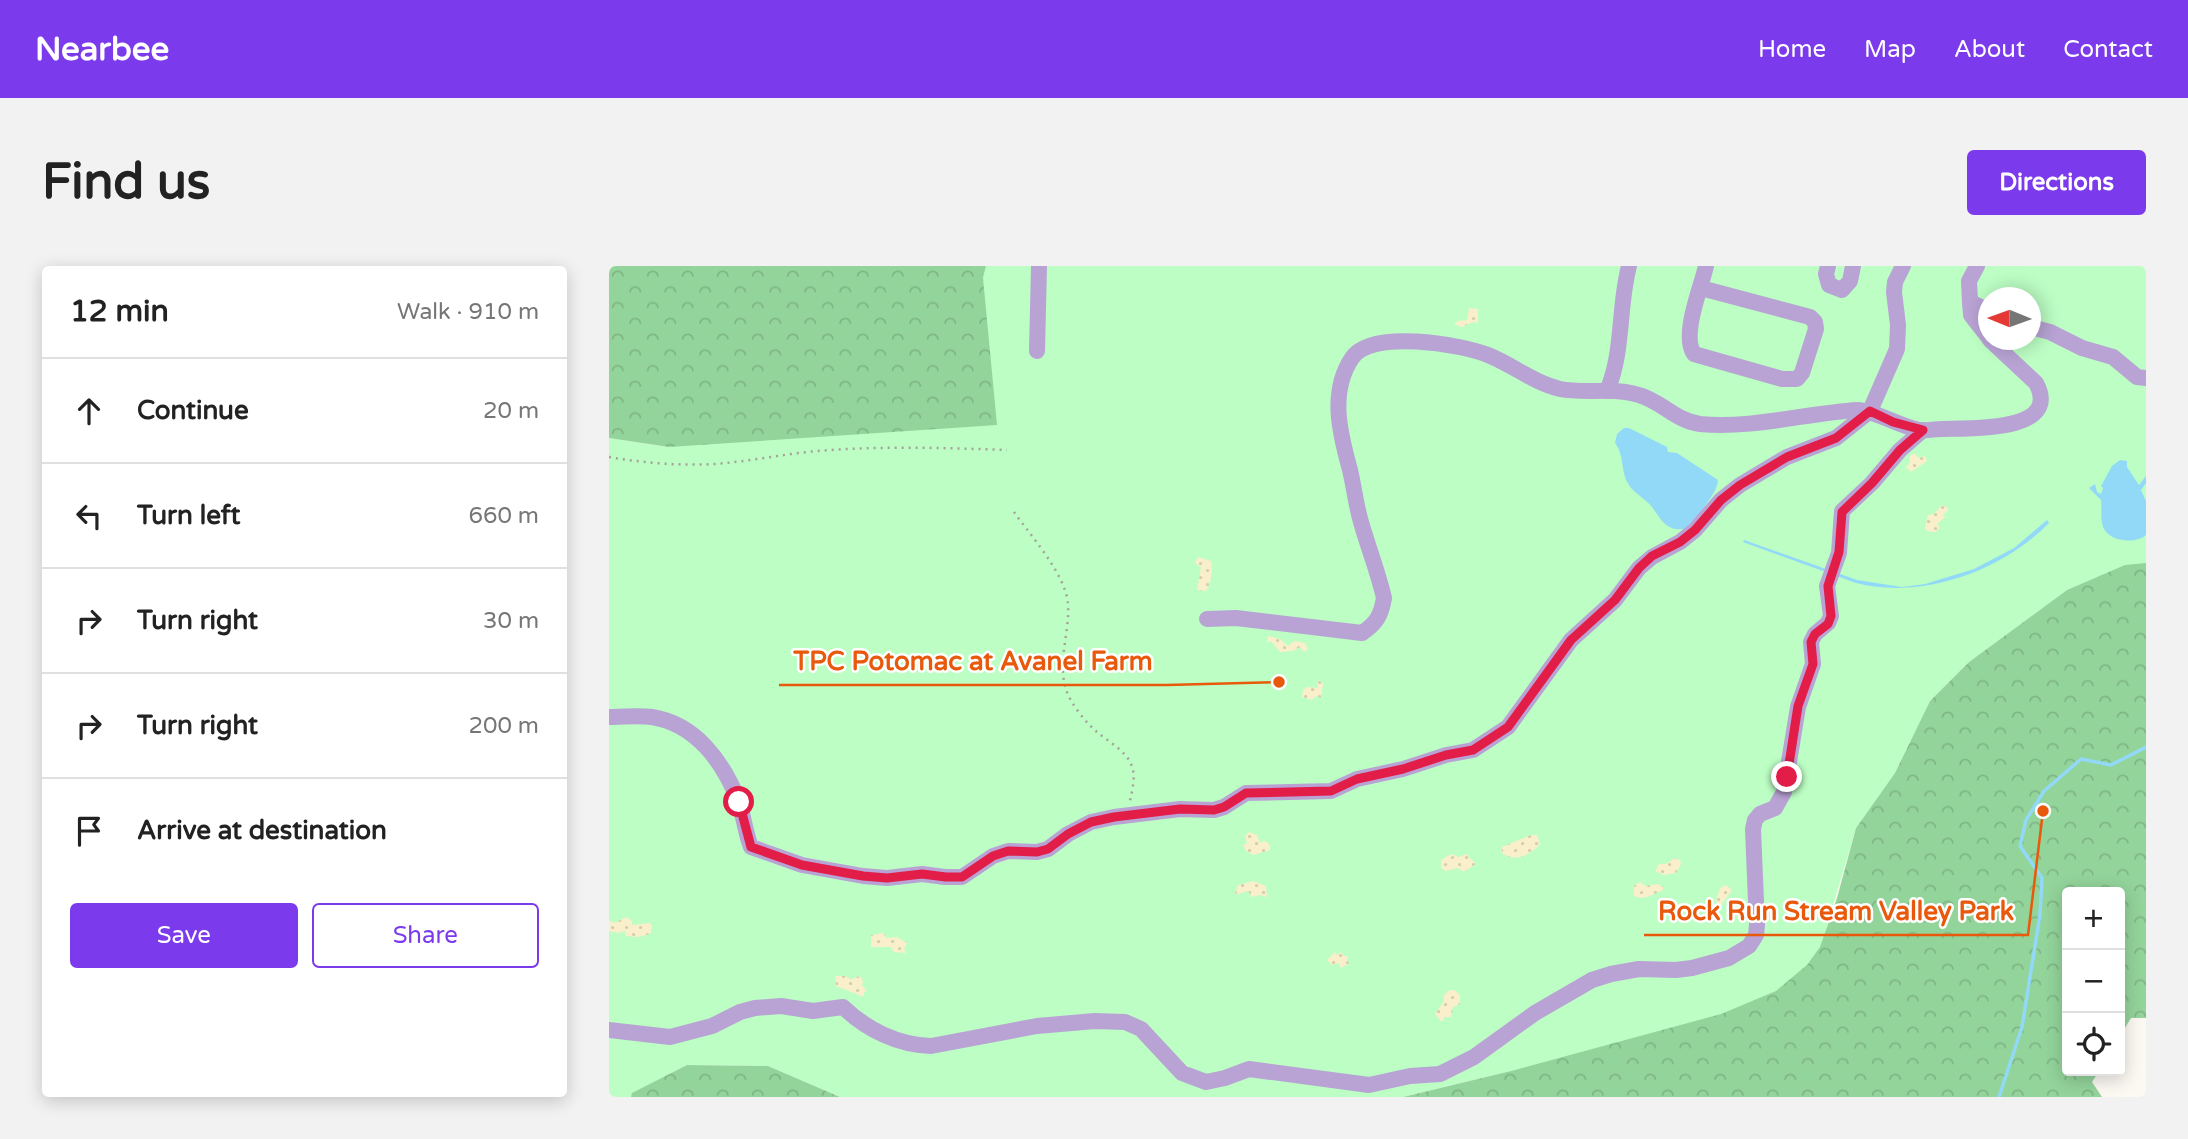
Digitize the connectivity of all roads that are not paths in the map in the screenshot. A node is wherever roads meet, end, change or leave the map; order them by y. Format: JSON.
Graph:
{"nodes":[{"id":1,"x":1039,"y":266,"type":"edge"},
{"id":2,"x":1629,"y":266,"type":"edge"},
{"id":3,"x":1706,"y":266,"type":"edge"},
{"id":4,"x":1828,"y":266,"type":"edge"},
{"id":5,"x":1853,"y":266,"type":"edge"},
{"id":6,"x":1903,"y":266,"type":"edge"},
{"id":7,"x":1977,"y":266,"type":"edge"},
{"id":8,"x":1701,"y":288,"type":"junction"},
{"id":9,"x":1970,"y":302,"type":"junction"},
{"id":10,"x":1978,"y":305,"type":"edge"},
{"id":11,"x":1978,"y":323,"type":"edge"},
{"id":12,"x":2041,"y":330,"type":"edge"},
{"id":13,"x":2001,"y":350,"type":"edge"},
{"id":14,"x":1037,"y":351,"type":"dead end"},
{"id":15,"x":2146,"y":378,"type":"edge"},
{"id":16,"x":1607,"y":391,"type":"junction"},
{"id":17,"x":1870,"y":411,"type":"junction"},
{"id":18,"x":1923,"y":430,"type":"junction"},
{"id":19,"x":1207,"y":619,"type":"dead end"},
{"id":20,"x":609,"y":717,"type":"edge"},
{"id":21,"x":609,"y":1030,"type":"edge"}],
"edges":[{"from":1,"to":14,"type":"lane"},
{"from":2,"to":16,"type":"lane"},
{"from":3,"to":8,"type":"lane"},
{"from":4,"to":5,"type":"lane"},
{"from":6,"to":17,"type":"lane"},
{"from":7,"to":9,"type":"lane"},
{"from":8,"to":8,"type":"lane"},
{"from":9,"to":10,"type":"lane"},
{"from":9,"to":11,"type":"lane"},
{"from":12,"to":15,"type":"lane"},
{"from":13,"to":18,"type":"lane"},
{"from":16,"to":17,"type":"lane"},
{"from":16,"to":19,"type":"lane"},
{"from":17,"to":18,"type":"lane"},
{"from":17,"to":20,"type":"lane"},
{"from":18,"to":21,"type":"lane"}]}
